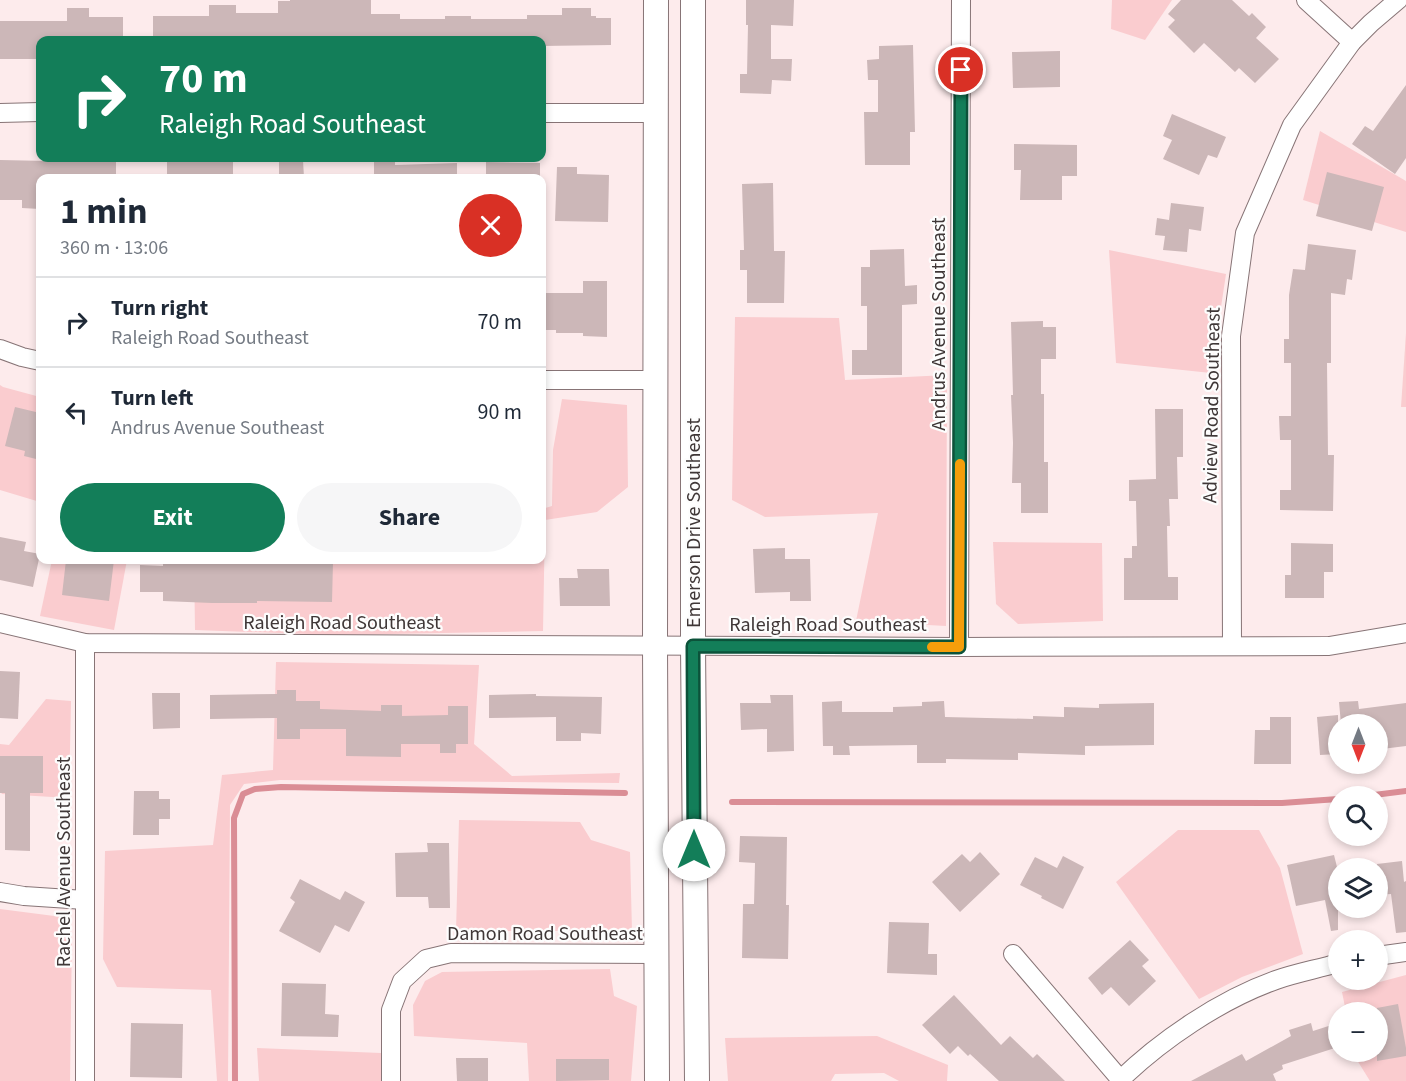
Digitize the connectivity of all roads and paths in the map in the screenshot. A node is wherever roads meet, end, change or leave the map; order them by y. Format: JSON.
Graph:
{"nodes":[{"id":1,"x":656,"y":0,"type":"edge"},
{"id":2,"x":693,"y":0,"type":"edge"},
{"id":3,"x":961,"y":0,"type":"edge"},
{"id":4,"x":1306,"y":0,"type":"edge"},
{"id":5,"x":1398,"y":0,"type":"edge"},
{"id":6,"x":1352,"y":42,"type":"junction"},
{"id":7,"x":36,"y":112,"type":"edge"},
{"id":8,"x":0,"y":113,"type":"edge"},
{"id":9,"x":546,"y":113,"type":"edge"},
{"id":10,"x":656,"y":113,"type":"junction"},
{"id":11,"x":0,"y":349,"type":"edge"},
{"id":12,"x":36,"y":360,"type":"edge"},
{"id":13,"x":546,"y":380,"type":"edge"},
{"id":14,"x":656,"y":380,"type":"junction"},
{"id":15,"x":0,"y":622,"type":"edge"},
{"id":16,"x":1406,"y":633,"type":"edge"},
{"id":17,"x":85,"y":643,"type":"junction"},
{"id":18,"x":655,"y":646,"type":"junction"},
{"id":19,"x":693,"y":646,"type":"junction"},
{"id":20,"x":1232,"y":646,"type":"junction"},
{"id":21,"x":959,"y":647,"type":"junction"},
{"id":22,"x":0,"y":892,"type":"edge"},
{"id":23,"x":85,"y":900,"type":"junction"},
{"id":24,"x":1406,"y":952,"type":"edge"},
{"id":25,"x":656,"y":954,"type":"junction"},
{"id":26,"x":1013,"y":954,"type":"dead end"},
{"id":27,"x":1388,"y":954,"type":"edge"},
{"id":28,"x":1328,"y":966,"type":"edge"},
{"id":29,"x":1119,"y":1080,"type":"edge"},
{"id":30,"x":85,"y":1081,"type":"edge"},
{"id":31,"x":391,"y":1081,"type":"edge"},
{"id":32,"x":657,"y":1081,"type":"edge"},
{"id":33,"x":697,"y":1081,"type":"edge"}],
"edges":[{"from":1,"to":10,"type":"street","name":"Emerson Drive Southeast"},
{"from":2,"to":19,"type":"street","name":"Emerson Drive Southeast"},
{"from":3,"to":21,"type":"street","name":"Andrus Avenue Southeast"},
{"from":4,"to":6,"type":"street"},
{"from":5,"to":6,"type":"street","name":"Adview Road Southeast"},
{"from":6,"to":20,"type":"street","name":"Adview Road Southeast"},
{"from":7,"to":8,"type":"street"},
{"from":9,"to":10,"type":"street"},
{"from":10,"to":14,"type":"street","name":"Emerson Drive Southeast"},
{"from":11,"to":12,"type":"street"},
{"from":13,"to":14,"type":"street"},
{"from":14,"to":18,"type":"street","name":"Emerson Drive Southeast"},
{"from":15,"to":17,"type":"street","name":"Raleigh Road Southeast"},
{"from":16,"to":20,"type":"street","name":"Raleigh Road Southeast"},
{"from":17,"to":18,"type":"street","name":"Raleigh Road Southeast"},
{"from":17,"to":23,"type":"street","name":"Rachel Avenue Southeast"},
{"from":18,"to":19,"type":"street","name":"Raleigh Road Southeast"},
{"from":18,"to":25,"type":"street","name":"Emerson Drive Southeast"},
{"from":19,"to":21,"type":"street","name":"Raleigh Road Southeast"},
{"from":19,"to":33,"type":"street","name":"Emerson Drive Southeast"},
{"from":20,"to":21,"type":"street","name":"Raleigh Road Southeast"},
{"from":22,"to":23,"type":"street"},
{"from":23,"to":30,"type":"street","name":"Rachel Avenue Southeast"},
{"from":24,"to":27,"type":"street"},
{"from":25,"to":31,"type":"street","name":"Damon Road Southeast"},
{"from":25,"to":32,"type":"street","name":"Emerson Drive Southeast"},
{"from":26,"to":29,"type":"street"},
{"from":28,"to":29,"type":"street"}]}
